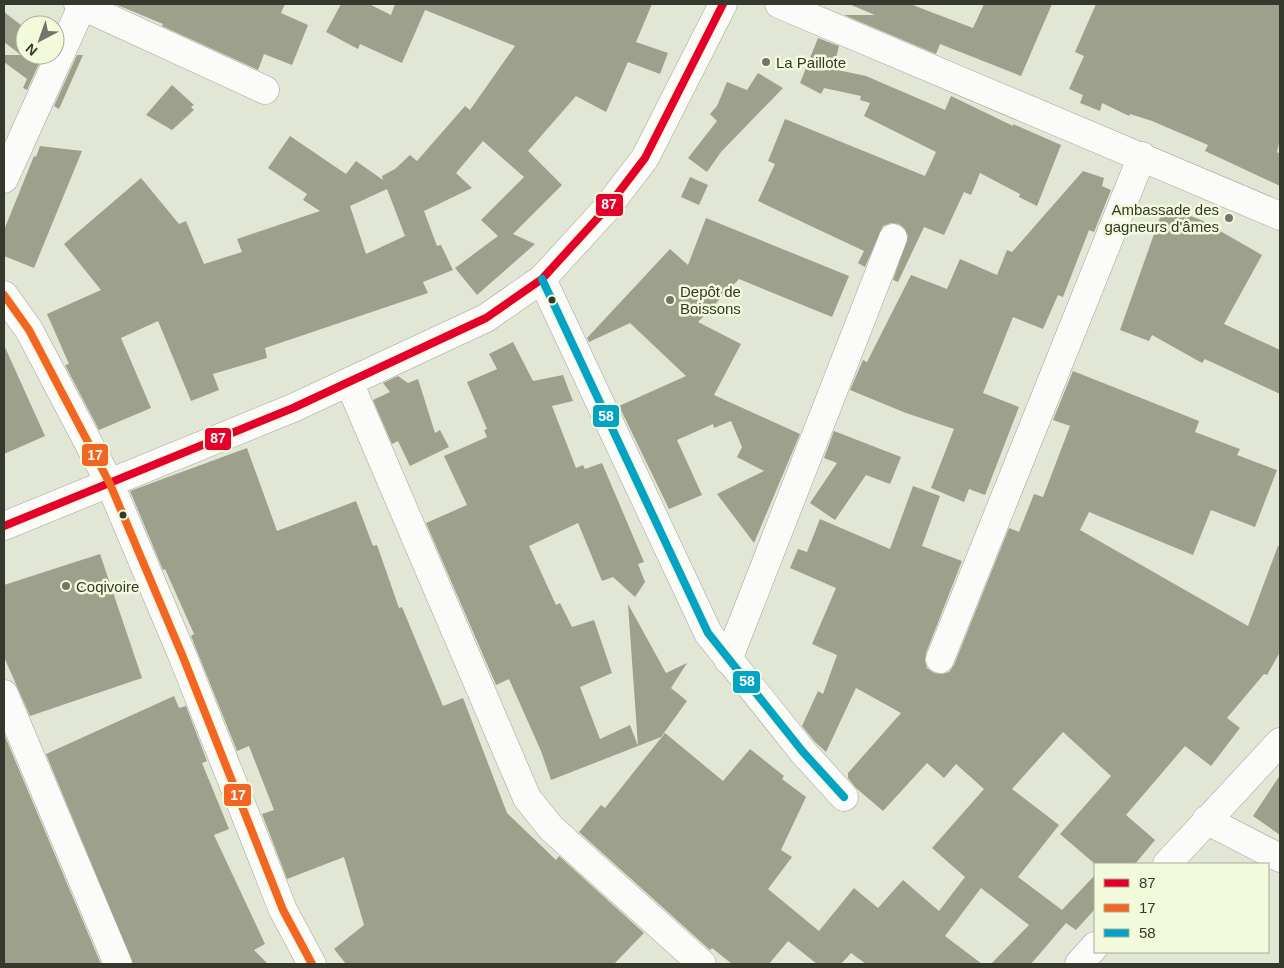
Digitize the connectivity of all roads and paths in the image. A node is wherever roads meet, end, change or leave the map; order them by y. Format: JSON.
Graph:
{"nodes":[{"id":1,"x":81,"y":4,"type":"edge"},
{"id":2,"x":723,"y":4,"type":"edge"},
{"id":3,"x":779,"y":4,"type":"edge"},
{"id":4,"x":265,"y":90,"type":"dead end"},
{"id":5,"x":1142,"y":156,"type":"junction"},
{"id":6,"x":4,"y":179,"type":"edge"},
{"id":7,"x":1280,"y":216,"type":"edge"},
{"id":8,"x":893,"y":238,"type":"dead end"},
{"id":9,"x":542,"y":279,"type":"junction"},
{"id":10,"x":4,"y":295,"type":"edge"},
{"id":11,"x":349,"y":382,"type":"junction"},
{"id":12,"x":110,"y":484,"type":"junction"},
{"id":13,"x":4,"y":526,"type":"edge"},
{"id":14,"x":940,"y":659,"type":"dead end"},
{"id":15,"x":728,"y":660,"type":"junction"},
{"id":16,"x":4,"y":694,"type":"edge"},
{"id":17,"x":1280,"y":742,"type":"edge"},
{"id":18,"x":844,"y":797,"type":"dead end"},
{"id":19,"x":1206,"y":820,"type":"junction"},
{"id":20,"x":1280,"y":858,"type":"edge"},
{"id":21,"x":1168,"y":863,"type":"edge"},
{"id":22,"x":1094,"y":947,"type":"edge"},
{"id":23,"x":118,"y":964,"type":"edge"},
{"id":24,"x":312,"y":964,"type":"edge"},
{"id":25,"x":702,"y":964,"type":"edge"},
{"id":26,"x":1079,"y":964,"type":"edge"}],
"edges":[{"from":1,"to":4,"type":"street"},
{"from":1,"to":6,"type":"street"},
{"from":2,"to":9,"type":"street"},
{"from":3,"to":5,"type":"street"},
{"from":5,"to":7,"type":"street"},
{"from":5,"to":14,"type":"street"},
{"from":8,"to":15,"type":"street"},
{"from":9,"to":11,"type":"street"},
{"from":9,"to":15,"type":"street"},
{"from":10,"to":12,"type":"street"},
{"from":11,"to":12,"type":"street"},
{"from":11,"to":25,"type":"street"},
{"from":12,"to":13,"type":"street"},
{"from":12,"to":24,"type":"street"},
{"from":15,"to":18,"type":"street"},
{"from":16,"to":23,"type":"street"},
{"from":17,"to":19,"type":"street"},
{"from":19,"to":20,"type":"street"},
{"from":19,"to":21,"type":"street"},
{"from":22,"to":26,"type":"street"}]}
